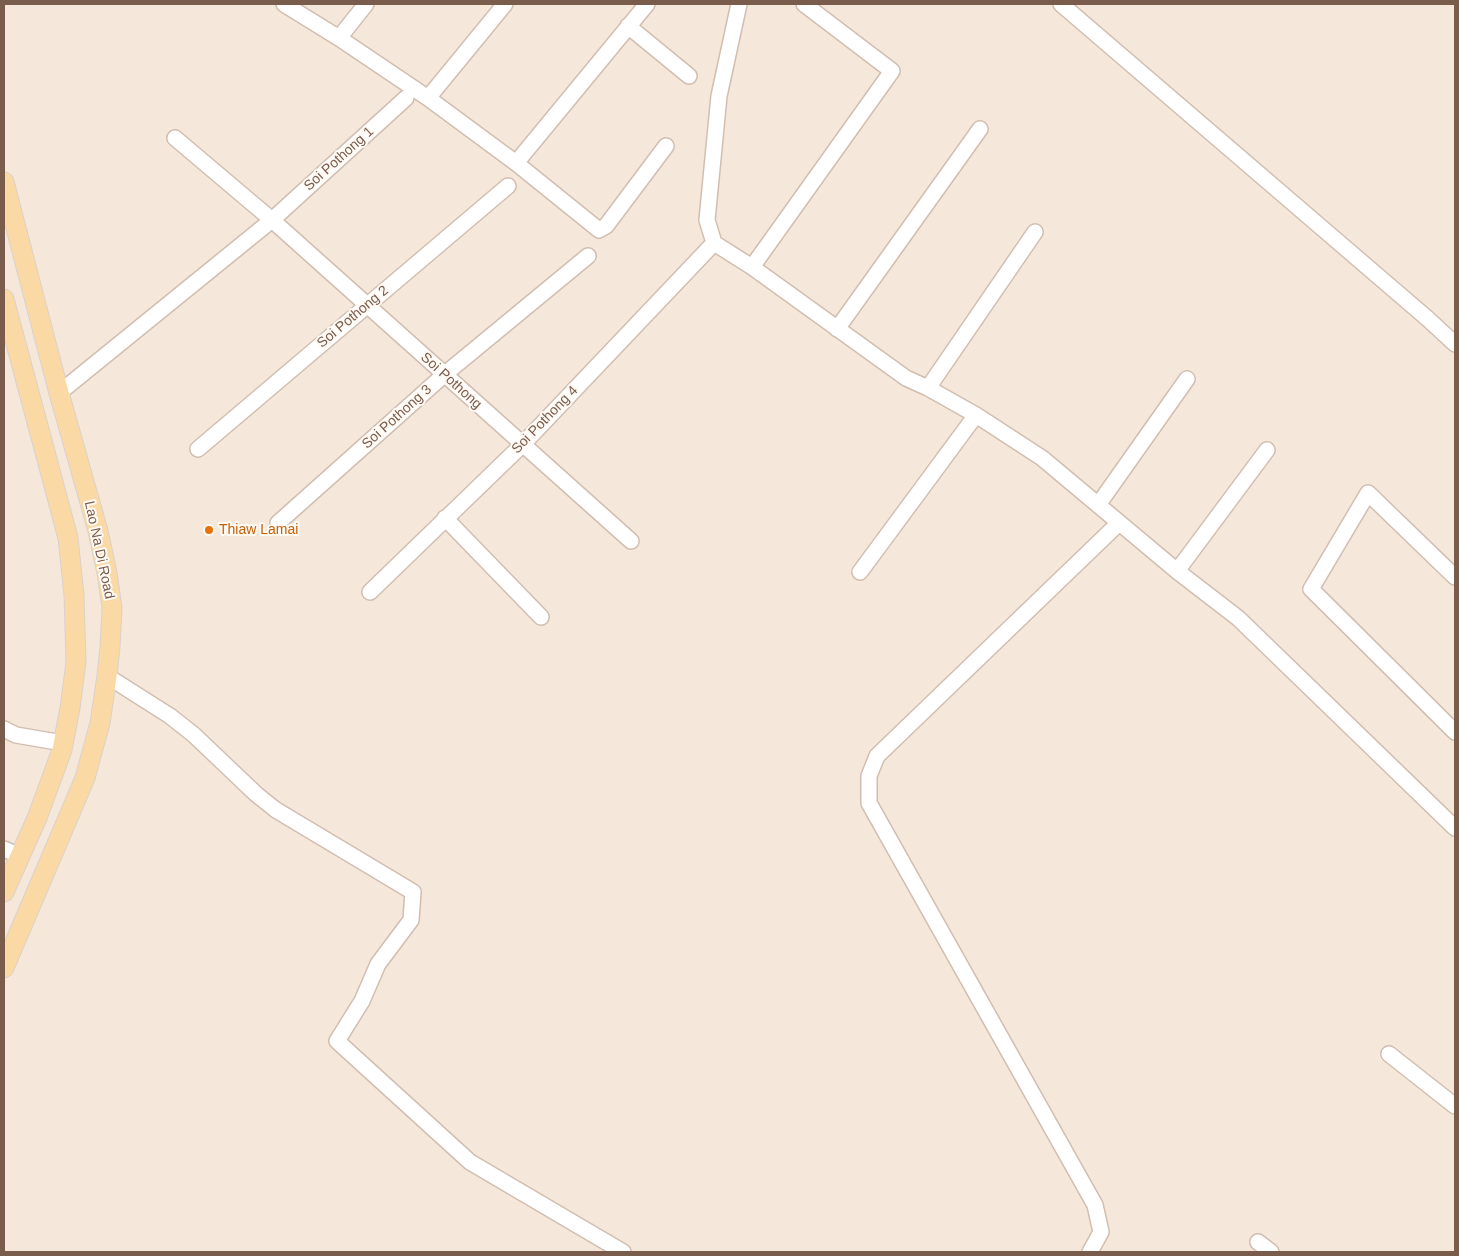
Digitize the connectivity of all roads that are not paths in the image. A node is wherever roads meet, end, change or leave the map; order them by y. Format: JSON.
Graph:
{"nodes":[{"id":1,"x":284,"y":4,"type":"edge"},
{"id":2,"x":366,"y":4,"type":"edge"},
{"id":3,"x":505,"y":4,"type":"edge"},
{"id":4,"x":647,"y":4,"type":"edge"},
{"id":5,"x":739,"y":4,"type":"edge"},
{"id":6,"x":804,"y":4,"type":"edge"},
{"id":7,"x":1061,"y":4,"type":"edge"},
{"id":8,"x":628,"y":26,"type":"junction"},
{"id":9,"x":339,"y":38,"type":"junction"},
{"id":10,"x":689,"y":76,"type":"dead end"},
{"id":11,"x":406,"y":98,"type":"dead end"},
{"id":12,"x":428,"y":98,"type":"junction"},
{"id":13,"x":980,"y":129,"type":"dead end"},
{"id":14,"x":175,"y":138,"type":"dead end"},
{"id":15,"x":666,"y":146,"type":"dead end"},
{"id":16,"x":516,"y":163,"type":"junction"},
{"id":17,"x":4,"y":182,"type":"edge"},
{"id":18,"x":508,"y":186,"type":"dead end"},
{"id":19,"x":272,"y":220,"type":"junction"},
{"id":20,"x":1035,"y":232,"type":"dead end"},
{"id":21,"x":714,"y":243,"type":"junction"},
{"id":22,"x":588,"y":256,"type":"dead end"},
{"id":23,"x":752,"y":267,"type":"junction"},
{"id":24,"x":4,"y":299,"type":"edge"},
{"id":25,"x":367,"y":305,"type":"junction"},
{"id":26,"x":837,"y":330,"type":"junction"},
{"id":27,"x":1455,"y":344,"type":"edge"},
{"id":28,"x":445,"y":374,"type":"junction"},
{"id":29,"x":1187,"y":379,"type":"dead end"},
{"id":30,"x":928,"y":388,"type":"junction"},
{"id":31,"x":59,"y":394,"type":"junction"},
{"id":32,"x":976,"y":415,"type":"junction"},
{"id":33,"x":523,"y":444,"type":"junction"},
{"id":34,"x":198,"y":449,"type":"dead end"},
{"id":35,"x":1267,"y":450,"type":"dead end"},
{"id":36,"x":1098,"y":505,"type":"junction"},
{"id":37,"x":445,"y":518,"type":"junction"},
{"id":38,"x":1119,"y":522,"type":"junction"},
{"id":39,"x":278,"y":523,"type":"dead end"},
{"id":40,"x":631,"y":541,"type":"dead end"},
{"id":41,"x":1177,"y":571,"type":"junction"},
{"id":42,"x":860,"y":572,"type":"dead end"},
{"id":43,"x":1455,"y":577,"type":"edge"},
{"id":44,"x":370,"y":592,"type":"dead end"},
{"id":45,"x":541,"y":617,"type":"dead end"},
{"id":46,"x":107,"y":676,"type":"junction"},
{"id":47,"x":4,"y":729,"type":"edge"},
{"id":48,"x":1455,"y":732,"type":"edge"},
{"id":49,"x":63,"y":743,"type":"junction"},
{"id":50,"x":1455,"y":828,"type":"edge"},
{"id":51,"x":12,"y":853,"type":"edge"},
{"id":52,"x":4,"y":892,"type":"edge"},
{"id":53,"x":4,"y":968,"type":"edge"},
{"id":54,"x":1389,"y":1054,"type":"dead end"},
{"id":55,"x":1455,"y":1106,"type":"edge"},
{"id":56,"x":1258,"y":1242,"type":"dead end"},
{"id":57,"x":622,"y":1252,"type":"edge"},
{"id":58,"x":1090,"y":1252,"type":"edge"},
{"id":59,"x":1271,"y":1252,"type":"edge"}],
"edges":[{"from":1,"to":9,"type":"street"},
{"from":2,"to":9,"type":"street"},
{"from":3,"to":12,"type":"street"},
{"from":4,"to":8,"type":"street"},
{"from":5,"to":21,"type":"street"},
{"from":6,"to":23,"type":"street"},
{"from":7,"to":27,"type":"street"},
{"from":8,"to":10,"type":"street"},
{"from":8,"to":16,"type":"street"},
{"from":9,"to":12,"type":"street"},
{"from":11,"to":19,"type":"street","name":"Soi Pothong 1"},
{"from":12,"to":16,"type":"street"},
{"from":13,"to":26,"type":"street"},
{"from":14,"to":19,"type":"street","name":"Soi Pothong"},
{"from":15,"to":16,"type":"street"},
{"from":17,"to":31,"type":"main road","name":"Lao Na Di Road"},
{"from":18,"to":25,"type":"street","name":"Soi Pothong 2"},
{"from":19,"to":25,"type":"street","name":"Soi Pothong"},
{"from":19,"to":31,"type":"street"},
{"from":20,"to":30,"type":"street"},
{"from":21,"to":23,"type":"street"},
{"from":21,"to":33,"type":"street","name":"Soi Pothong 4"},
{"from":22,"to":28,"type":"street","name":"Soi Pothong 3"},
{"from":23,"to":26,"type":"street"},
{"from":24,"to":49,"type":"main road","name":"Lao Na Di Road"},
{"from":25,"to":28,"type":"street","name":"Soi Pothong"},
{"from":25,"to":34,"type":"street","name":"Soi Pothong 2"},
{"from":26,"to":30,"type":"street"},
{"from":28,"to":33,"type":"street","name":"Soi Pothong"},
{"from":28,"to":39,"type":"street","name":"Soi Pothong 3"},
{"from":29,"to":36,"type":"street"},
{"from":30,"to":32,"type":"street"},
{"from":31,"to":46,"type":"main road","name":"Lao Na Di Road"},
{"from":32,"to":36,"type":"street"},
{"from":32,"to":42,"type":"street"},
{"from":33,"to":37,"type":"street","name":"Soi Pothong 4"},
{"from":33,"to":40,"type":"street","name":"Soi Pothong"},
{"from":35,"to":41,"type":"street"},
{"from":36,"to":38,"type":"street"},
{"from":37,"to":44,"type":"street","name":"Soi Pothong 4"},
{"from":37,"to":45,"type":"street"},
{"from":38,"to":41,"type":"street"},
{"from":38,"to":58,"type":"street"},
{"from":41,"to":50,"type":"street"},
{"from":43,"to":48,"type":"street"},
{"from":46,"to":53,"type":"main road","name":"Lao Na Di Road"},
{"from":46,"to":57,"type":"street"},
{"from":47,"to":49,"type":"street"},
{"from":49,"to":51,"type":"main road","name":"Lao Na Di Road"},
{"from":51,"to":52,"type":"main road","name":"Lao Na Di Road"},
{"from":54,"to":55,"type":"street"},
{"from":56,"to":59,"type":"street"}]}
